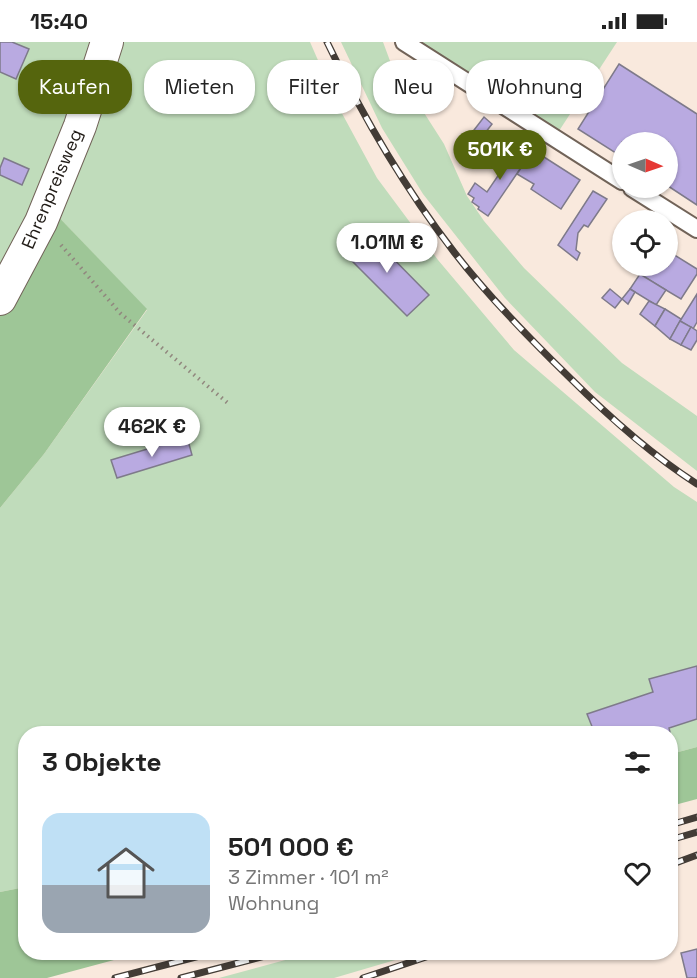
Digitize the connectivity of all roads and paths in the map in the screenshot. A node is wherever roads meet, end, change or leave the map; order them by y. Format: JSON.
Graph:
{"nodes":[{"id":1,"x":107,"y":42,"type":"edge"},
{"id":2,"x":404,"y":42,"type":"edge"},
{"id":3,"x":612,"y":176,"type":"edge"},
{"id":4,"x":648,"y":198,"type":"edge"},
{"id":5,"x":41,"y":222,"type":"junction"},
{"id":6,"x":697,"y":229,"type":"edge"},
{"id":7,"x":0,"y":299,"type":"edge"},
{"id":8,"x":229,"y":404,"type":"dead end"}],
"edges":[{"from":1,"to":5,"type":"street","name":"Ehrenpreisweg"},
{"from":2,"to":3,"type":"lane"},
{"from":4,"to":6,"type":"lane"},
{"from":5,"to":7,"type":"street","name":"Ehrenpreisweg"},
{"from":5,"to":8,"type":"path"}]}
